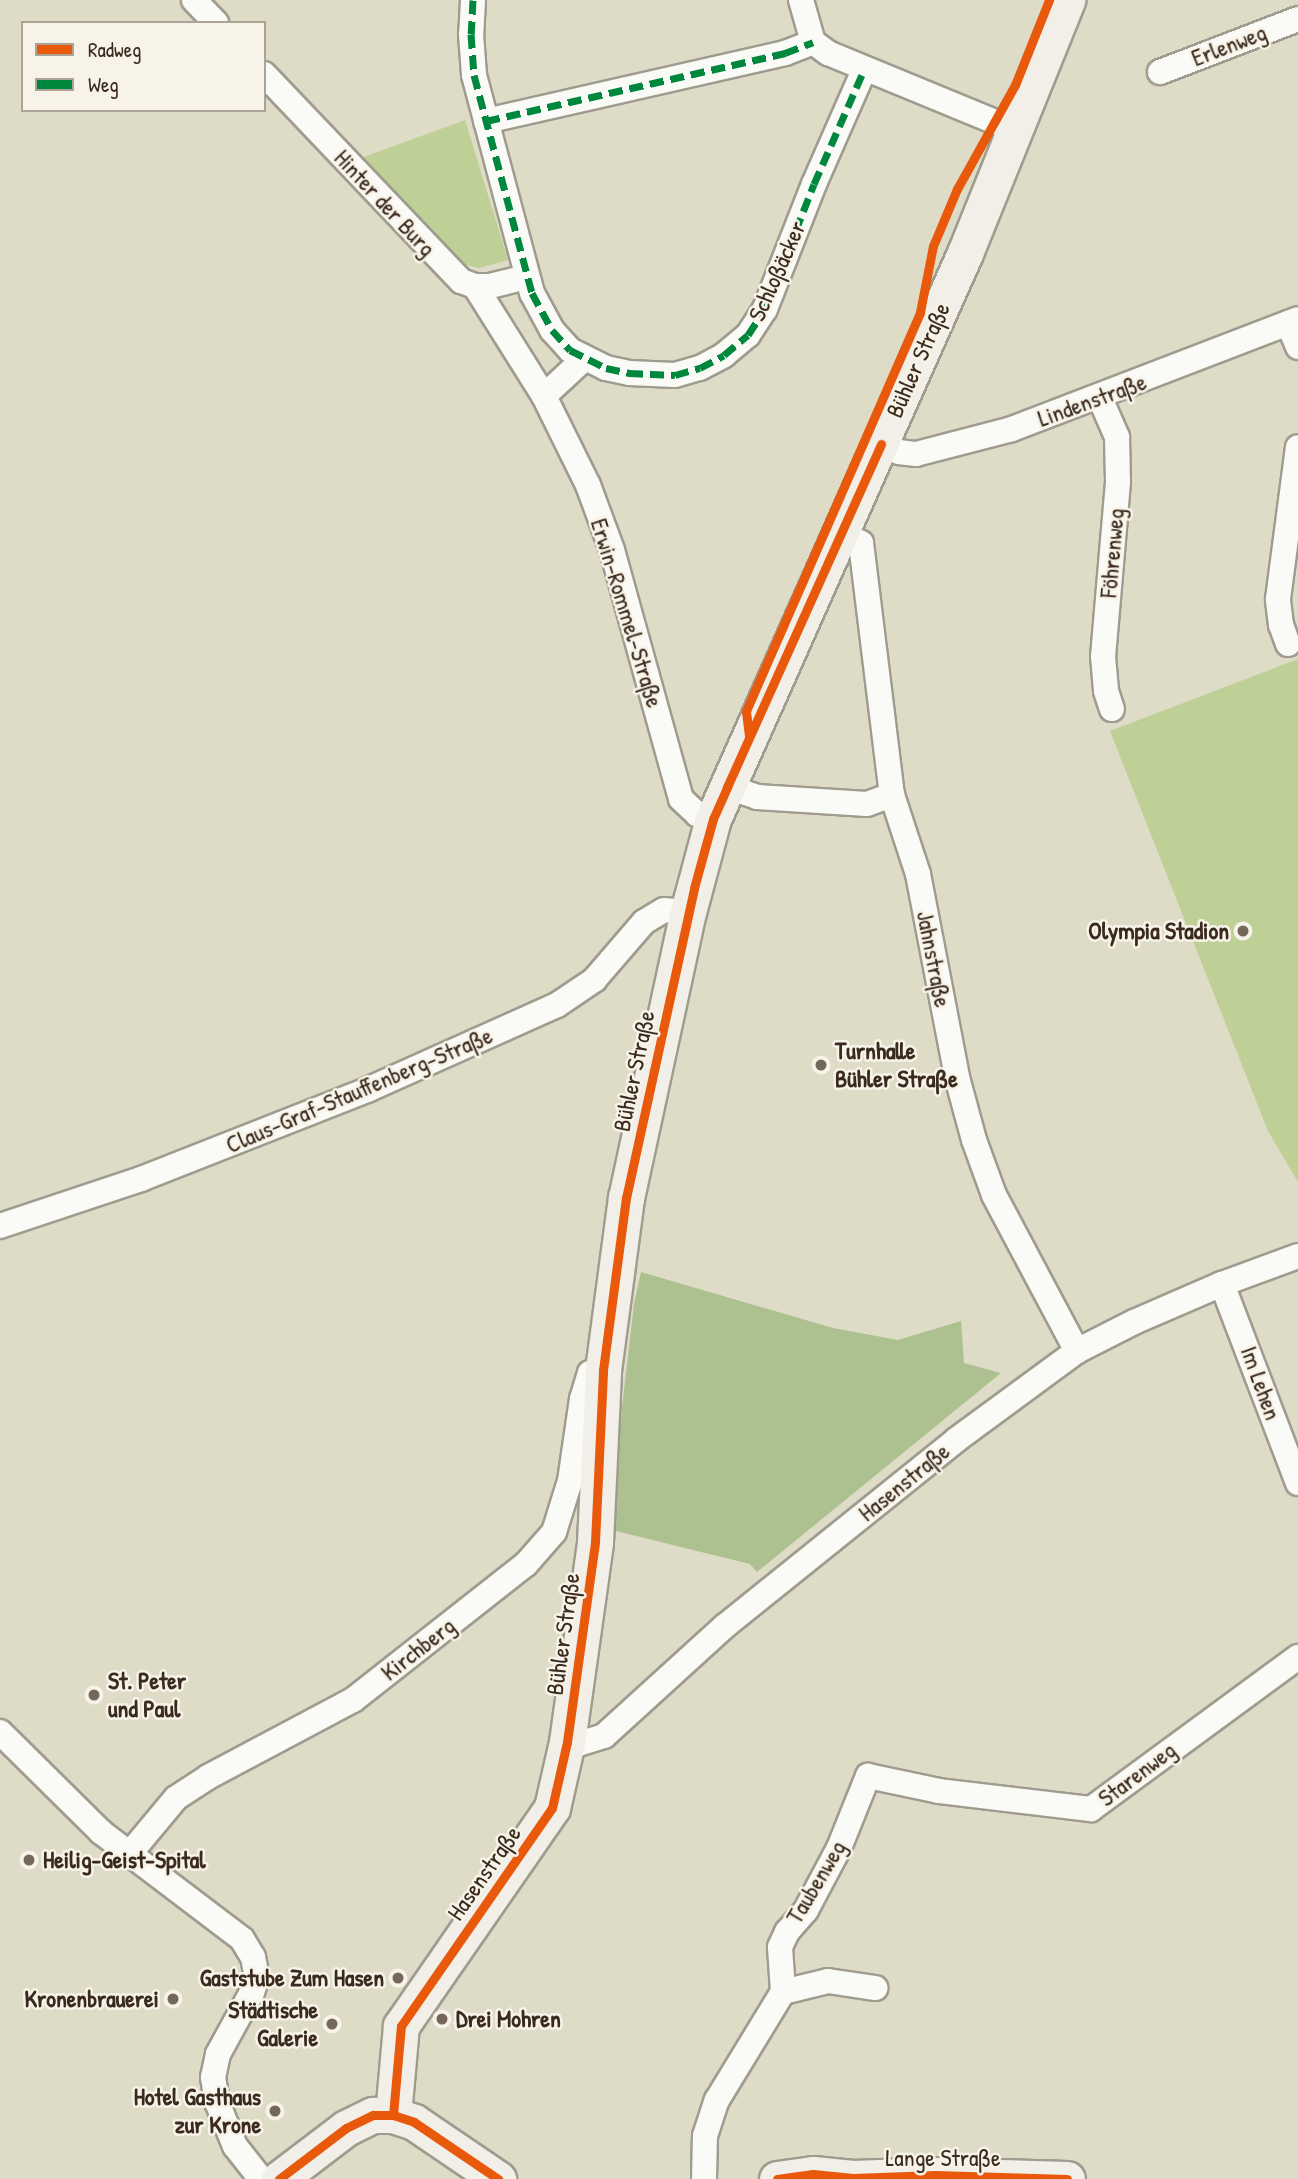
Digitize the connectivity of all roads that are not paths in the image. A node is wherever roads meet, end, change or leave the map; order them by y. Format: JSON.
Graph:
{"nodes":[{"id":1,"x":194,"y":0,"type":"edge"},
{"id":2,"x":472,"y":0,"type":"edge"},
{"id":3,"x":801,"y":0,"type":"edge"},
{"id":4,"x":1067,"y":0,"type":"edge"},
{"id":5,"x":1298,"y":19,"type":"edge"},
{"id":6,"x":214,"y":21,"type":"edge"},
{"id":7,"x":813,"y":42,"type":"junction"},
{"id":8,"x":864,"y":70,"type":"junction"},
{"id":9,"x":1160,"y":72,"type":"dead end"},
{"id":10,"x":266,"y":76,"type":"edge"},
{"id":11,"x":486,"y":121,"type":"junction"},
{"id":12,"x":1017,"y":131,"type":"junction"},
{"id":13,"x":526,"y":276,"type":"junction"},
{"id":14,"x":475,"y":286,"type":"junction"},
{"id":15,"x":1293,"y":321,"type":"edge"},
{"id":16,"x":1298,"y":347,"type":"edge"},
{"id":17,"x":584,"y":359,"type":"junction"},
{"id":18,"x":544,"y":396,"type":"junction"},
{"id":19,"x":1100,"y":398,"type":"junction"},
{"id":20,"x":881,"y":444,"type":"junction"},
{"id":21,"x":1298,"y":447,"type":"edge"},
{"id":22,"x":842,"y":534,"type":"junction"},
{"id":23,"x":1288,"y":644,"type":"dead end"},
{"id":24,"x":1112,"y":709,"type":"dead end"},
{"id":25,"x":727,"y":787,"type":"junction"},
{"id":26,"x":892,"y":796,"type":"junction"},
{"id":27,"x":713,"y":819,"type":"junction"},
{"id":28,"x":688,"y":912,"type":"junction"},
{"id":29,"x":0,"y":1226,"type":"edge"},
{"id":30,"x":1298,"y":1256,"type":"edge"},
{"id":31,"x":1222,"y":1283,"type":"junction"},
{"id":32,"x":1077,"y":1351,"type":"junction"},
{"id":33,"x":603,"y":1370,"type":"junction"},
{"id":34,"x":1298,"y":1483,"type":"edge"},
{"id":35,"x":1298,"y":1657,"type":"edge"},
{"id":36,"x":0,"y":1732,"type":"edge"},
{"id":37,"x":567,"y":1742,"type":"junction"},
{"id":38,"x":868,"y":1776,"type":"joint"},
{"id":39,"x":131,"y":1852,"type":"junction"},
{"id":40,"x":875,"y":1987,"type":"dead end"},
{"id":41,"x":783,"y":1992,"type":"junction"},
{"id":42,"x":393,"y":2115,"type":"junction"},
{"id":43,"x":261,"y":2179,"type":"edge"},
{"id":44,"x":279,"y":2179,"type":"edge"},
{"id":45,"x":498,"y":2179,"type":"edge"},
{"id":46,"x":704,"y":2179,"type":"edge"},
{"id":47,"x":777,"y":2179,"type":"edge"},
{"id":48,"x":1067,"y":2179,"type":"edge"}],
"edges":[{"from":1,"to":6,"type":"street"},
{"from":2,"to":11,"type":"street","name":"Schloßäcker"},
{"from":3,"to":7,"type":"street"},
{"from":4,"to":12,"type":"street","name":"Bühler Straße"},
{"from":5,"to":9,"type":"street","name":"Erlenweg"},
{"from":7,"to":8,"type":"street"},
{"from":7,"to":11,"type":"street"},
{"from":8,"to":12,"type":"street"},
{"from":8,"to":17,"type":"street","name":"Schloßäcker"},
{"from":10,"to":14,"type":"street","name":"Hinter der Burg"},
{"from":11,"to":13,"type":"street","name":"Schloßäcker"},
{"from":12,"to":20,"type":"street","name":"Bühler Straße"},
{"from":13,"to":14,"type":"street"},
{"from":13,"to":17,"type":"street","name":"Schloßäcker"},
{"from":14,"to":18,"type":"street","name":"Erwin-Rommel-Straße"},
{"from":15,"to":16,"type":"street"},
{"from":15,"to":19,"type":"street","name":"Lindenstraße"},
{"from":17,"to":18,"type":"street"},
{"from":18,"to":27,"type":"street","name":"Erwin-Rommel-Straße"},
{"from":19,"to":20,"type":"street","name":"Lindenstraße"},
{"from":19,"to":24,"type":"street","name":"Föhrenweg"},
{"from":20,"to":22,"type":"street","name":"Bühler Straße"},
{"from":21,"to":23,"type":"street"},
{"from":22,"to":25,"type":"street","name":"Bühler Straße"},
{"from":22,"to":26,"type":"street","name":"Jahnstraße"},
{"from":25,"to":26,"type":"street"},
{"from":25,"to":27,"type":"street","name":"Bühler Straße"},
{"from":26,"to":32,"type":"street","name":"Jahnstraße"},
{"from":27,"to":28,"type":"street","name":"Bühler Straße"},
{"from":28,"to":29,"type":"street","name":"Claus-Graf-Stauffenberg-Straße"},
{"from":28,"to":33,"type":"street","name":"Bühler Straße"},
{"from":30,"to":31,"type":"street","name":"Hasenstraße"},
{"from":31,"to":32,"type":"street","name":"Hasenstraße"},
{"from":31,"to":34,"type":"street","name":"Im Lehen"},
{"from":32,"to":37,"type":"street","name":"Hasenstraße"},
{"from":33,"to":37,"type":"street","name":"Bühler Straße"},
{"from":33,"to":39,"type":"street","name":"Kirchberg"},
{"from":35,"to":38,"type":"street","name":"Starenweg"},
{"from":36,"to":39,"type":"street"},
{"from":37,"to":42,"type":"street","name":"Hasenstraße"},
{"from":38,"to":41,"type":"street","name":"Taubenweg"},
{"from":39,"to":43,"type":"street"},
{"from":40,"to":41,"type":"street"},
{"from":41,"to":46,"type":"street"},
{"from":42,"to":44,"type":"street"},
{"from":42,"to":45,"type":"street"},
{"from":47,"to":48,"type":"street","name":"Lange Straße"}]}
